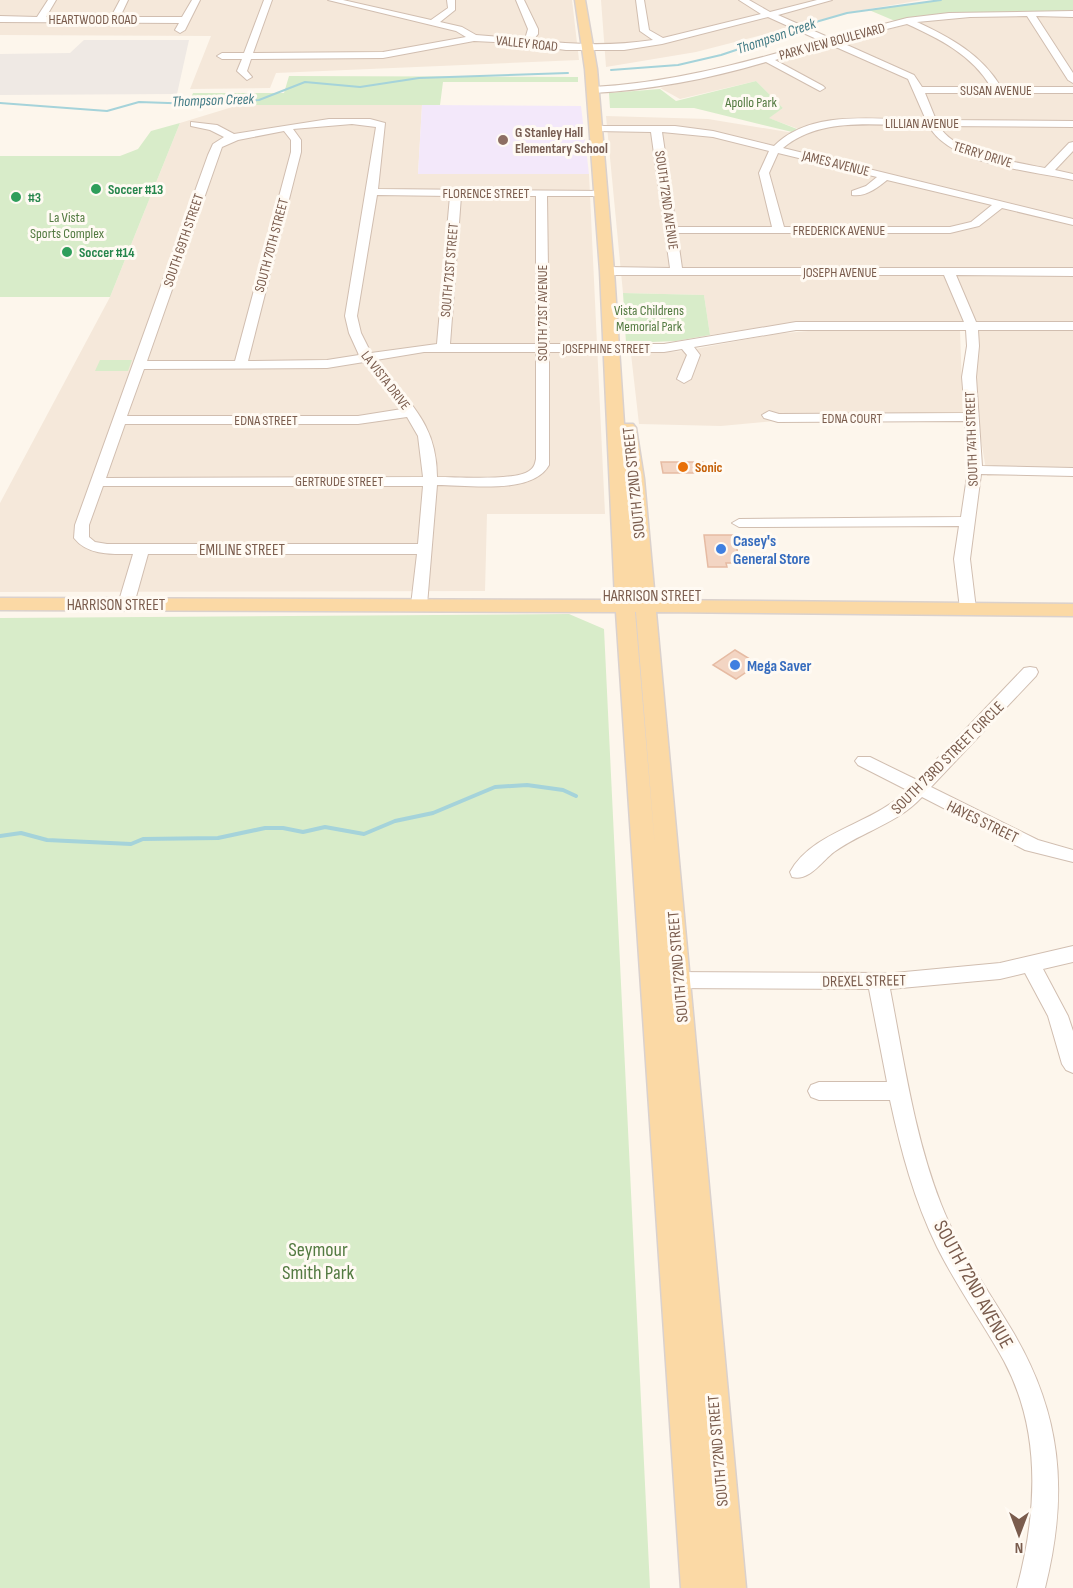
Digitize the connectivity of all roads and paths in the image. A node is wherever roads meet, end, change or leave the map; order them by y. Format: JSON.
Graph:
{"nodes":[{"id":1,"x":52,"y":0,"type":"edge"},
{"id":2,"x":124,"y":0,"type":"edge"},
{"id":3,"x":196,"y":0,"type":"edge"},
{"id":4,"x":268,"y":0,"type":"edge"},
{"id":5,"x":332,"y":0,"type":"edge"},
{"id":6,"x":451,"y":0,"type":"edge"},
{"id":7,"x":520,"y":0,"type":"edge"},
{"id":8,"x":580,"y":0,"type":"edge"},
{"id":9,"x":592,"y":0,"type":"edge"},
{"id":10,"x":640,"y":0,"type":"edge"},
{"id":11,"x":744,"y":0,"type":"edge"},
{"id":12,"x":828,"y":0,"type":"edge"},
{"id":13,"x":770,"y":14,"type":"junction"},
{"id":14,"x":1030,"y":14,"type":"junction"},
{"id":15,"x":1073,"y":14,"type":"edge"},
{"id":16,"x":0,"y":19,"type":"edge"},
{"id":17,"x":40,"y":19,"type":"junction"},
{"id":18,"x":114,"y":19,"type":"junction"},
{"id":19,"x":185,"y":20,"type":"junction"},
{"id":20,"x":908,"y":21,"type":"junction"},
{"id":21,"x":432,"y":23,"type":"junction"},
{"id":22,"x":180,"y":30,"type":"dead end"},
{"id":23,"x":474,"y":38,"type":"junction"},
{"id":24,"x":662,"y":41,"type":"junction"},
{"id":25,"x":831,"y":41,"type":"junction"},
{"id":26,"x":527,"y":42,"type":"junction"},
{"id":27,"x":589,"y":47,"type":"junction"},
{"id":28,"x":222,"y":56,"type":"dead end"},
{"id":29,"x":247,"y":56,"type":"junction"},
{"id":30,"x":765,"y":58,"type":"junction"},
{"id":31,"x":247,"y":77,"type":"dead end"},
{"id":32,"x":1073,"y":80,"type":"edge"},
{"id":33,"x":820,"y":88,"type":"dead end"},
{"id":34,"x":593,"y":90,"type":"junction"},
{"id":35,"x":920,"y":90,"type":"junction"},
{"id":36,"x":998,"y":90,"type":"junction"},
{"id":37,"x":1073,"y":90,"type":"edge"},
{"id":38,"x":1069,"y":123,"type":"edge"},
{"id":39,"x":195,"y":124,"type":"dead end"},
{"id":40,"x":933,"y":124,"type":"junction"},
{"id":41,"x":287,"y":128,"type":"junction"},
{"id":42,"x":596,"y":128,"type":"junction"},
{"id":43,"x":656,"y":128,"type":"junction"},
{"id":44,"x":1073,"y":134,"type":"edge"},
{"id":45,"x":233,"y":138,"type":"junction"},
{"id":46,"x":1073,"y":145,"type":"edge"},
{"id":47,"x":778,"y":149,"type":"junction"},
{"id":48,"x":1048,"y":171,"type":"junction"},
{"id":49,"x":885,"y":176,"type":"junction"},
{"id":50,"x":1073,"y":177,"type":"edge"},
{"id":51,"x":372,"y":192,"type":"junction"},
{"id":52,"x":456,"y":193,"type":"junction"},
{"id":53,"x":541,"y":193,"type":"junction"},
{"id":54,"x":601,"y":193,"type":"junction"},
{"id":55,"x":856,"y":193,"type":"dead end"},
{"id":56,"x":999,"y":205,"type":"junction"},
{"id":57,"x":1073,"y":222,"type":"edge"},
{"id":58,"x":671,"y":230,"type":"junction"},
{"id":59,"x":778,"y":230,"type":"junction"},
{"id":60,"x":607,"y":272,"type":"junction"},
{"id":61,"x":677,"y":272,"type":"junction"},
{"id":62,"x":949,"y":272,"type":"junction"},
{"id":63,"x":1073,"y":272,"type":"edge"},
{"id":64,"x":1073,"y":326,"type":"edge"},
{"id":65,"x":972,"y":327,"type":"junction"},
{"id":66,"x":686,"y":345,"type":"junction"},
{"id":67,"x":542,"y":347,"type":"junction"},
{"id":68,"x":443,"y":348,"type":"junction"},
{"id":69,"x":612,"y":348,"type":"junction"},
{"id":70,"x":367,"y":358,"type":"junction"},
{"id":71,"x":140,"y":365,"type":"junction"},
{"id":72,"x":240,"y":365,"type":"junction"},
{"id":73,"x":684,"y":378,"type":"dead end"},
{"id":74,"x":411,"y":412,"type":"junction"},
{"id":75,"x":769,"y":415,"type":"dead end"},
{"id":76,"x":971,"y":417,"type":"junction"},
{"id":77,"x":120,"y":420,"type":"junction"},
{"id":78,"x":542,"y":434,"type":"joint"},
{"id":79,"x":975,"y":470,"type":"junction"},
{"id":80,"x":1073,"y":472,"type":"edge"},
{"id":81,"x":429,"y":481,"type":"junction"},
{"id":82,"x":98,"y":482,"type":"junction"},
{"id":83,"x":84,"y":520,"type":"joint"},
{"id":84,"x":969,"y":521,"type":"junction"},
{"id":85,"x":739,"y":523,"type":"dead end"},
{"id":86,"x":142,"y":549,"type":"junction"},
{"id":87,"x":425,"y":549,"type":"junction"},
{"id":88,"x":1073,"y":599,"type":"edge"},
{"id":89,"x":419,"y":600,"type":"junction"},
{"id":90,"x":635,"y":600,"type":"junction"},
{"id":91,"x":0,"y":604,"type":"edge"},
{"id":92,"x":126,"y":604,"type":"junction"},
{"id":93,"x":968,"y":604,"type":"junction"},
{"id":94,"x":1073,"y":610,"type":"edge"},
{"id":95,"x":1030,"y":672,"type":"dead end"},
{"id":96,"x":864,"y":761,"type":"dead end"},
{"id":97,"x":919,"y":789,"type":"junction"},
{"id":98,"x":1073,"y":846,"type":"edge"},
{"id":99,"x":1072,"y":856,"type":"edge"},
{"id":100,"x":1073,"y":871,"type":"edge"},
{"id":101,"x":799,"y":872,"type":"dead end"},
{"id":102,"x":1073,"y":954,"type":"edge"},
{"id":103,"x":1031,"y":965,"type":"junction"},
{"id":104,"x":666,"y":980,"type":"junction"},
{"id":105,"x":878,"y":981,"type":"junction"},
{"id":106,"x":1073,"y":1064,"type":"edge"},
{"id":107,"x":819,"y":1091,"type":"dead end"},
{"id":108,"x":900,"y":1091,"type":"junction"},
{"id":109,"x":1034,"y":1587,"type":"edge"},
{"id":110,"x":698,"y":1588,"type":"edge"},
{"id":111,"x":729,"y":1588,"type":"edge"}],
"edges":[{"from":1,"to":17,"type":"street"},
{"from":2,"to":18,"type":"street"},
{"from":3,"to":19,"type":"street"},
{"from":4,"to":29,"type":"street"},
{"from":5,"to":21,"type":"street"},
{"from":6,"to":21,"type":"street"},
{"from":7,"to":26,"type":"street"},
{"from":8,"to":27,"type":"main road","name":"SOUTH 72ND STREET"},
{"from":9,"to":27,"type":"main road","name":"SOUTH 72ND STREET"},
{"from":10,"to":24,"type":"street"},
{"from":11,"to":13,"type":"street"},
{"from":12,"to":13,"type":"street","name":"VALLEY ROAD"},
{"from":13,"to":24,"type":"street","name":"VALLEY ROAD"},
{"from":13,"to":25,"type":"street"},
{"from":14,"to":15,"type":"street","name":"PARK VIEW BOULEVARD"},
{"from":14,"to":20,"type":"street","name":"PARK VIEW BOULEVARD"},
{"from":14,"to":32,"type":"street"},
{"from":16,"to":17,"type":"street","name":"HEARTWOOD ROAD"},
{"from":17,"to":18,"type":"street","name":"HEARTWOOD ROAD"},
{"from":18,"to":19,"type":"street","name":"HEARTWOOD ROAD"},
{"from":19,"to":22,"type":"street"},
{"from":20,"to":25,"type":"street","name":"PARK VIEW BOULEVARD"},
{"from":20,"to":36,"type":"street"},
{"from":21,"to":23,"type":"street"},
{"from":23,"to":26,"type":"street","name":"VALLEY ROAD"},
{"from":23,"to":29,"type":"street","name":"VALLEY ROAD"},
{"from":24,"to":27,"type":"street","name":"VALLEY ROAD"},
{"from":25,"to":30,"type":"street","name":"PARK VIEW BOULEVARD"},
{"from":25,"to":35,"type":"street"},
{"from":26,"to":27,"type":"street","name":"VALLEY ROAD"},
{"from":27,"to":34,"type":"main road","name":"SOUTH 72ND STREET"},
{"from":28,"to":29,"type":"street","name":"VALLEY ROAD"},
{"from":29,"to":31,"type":"street"},
{"from":30,"to":33,"type":"street"},
{"from":30,"to":34,"type":"street","name":"PARK VIEW BOULEVARD"},
{"from":34,"to":42,"type":"main road","name":"SOUTH 72ND STREET"},
{"from":35,"to":36,"type":"street","name":"SUSAN AVENUE"},
{"from":35,"to":40,"type":"street","name":"TERRY DRIVE"},
{"from":36,"to":37,"type":"street","name":"SUSAN AVENUE"},
{"from":38,"to":40,"type":"street","name":"LILLIAN AVENUE"},
{"from":38,"to":44,"type":"street"},
{"from":39,"to":45,"type":"street"},
{"from":40,"to":47,"type":"street","name":"LILLIAN AVENUE"},
{"from":40,"to":48,"type":"street","name":"TERRY DRIVE"},
{"from":41,"to":45,"type":"street"},
{"from":41,"to":51,"type":"street","name":"LA VISTA DRIVE"},
{"from":41,"to":72,"type":"street","name":"SOUTH 70TH STREET"},
{"from":42,"to":43,"type":"street","name":"JAMES AVENUE"},
{"from":42,"to":54,"type":"main road","name":"SOUTH 72ND STREET"},
{"from":43,"to":47,"type":"street","name":"JAMES AVENUE"},
{"from":43,"to":58,"type":"street","name":"SOUTH 72ND AVENUE"},
{"from":45,"to":71,"type":"street","name":"SOUTH 69TH STREET"},
{"from":46,"to":48,"type":"street"},
{"from":47,"to":49,"type":"street","name":"JAMES AVENUE"},
{"from":47,"to":59,"type":"street"},
{"from":48,"to":50,"type":"street","name":"TERRY DRIVE"},
{"from":49,"to":55,"type":"street"},
{"from":49,"to":56,"type":"street","name":"JAMES AVENUE"},
{"from":51,"to":52,"type":"street","name":"FLORENCE STREET"},
{"from":51,"to":70,"type":"street","name":"LA VISTA DRIVE"},
{"from":52,"to":53,"type":"street","name":"FLORENCE STREET"},
{"from":52,"to":68,"type":"street","name":"SOUTH 71ST STREET"},
{"from":53,"to":54,"type":"street","name":"FLORENCE STREET"},
{"from":53,"to":67,"type":"street","name":"SOUTH 71ST AVENUE"},
{"from":54,"to":60,"type":"main road","name":"SOUTH 72ND STREET"},
{"from":56,"to":57,"type":"street","name":"JAMES AVENUE"},
{"from":56,"to":59,"type":"street","name":"FREDERICK AVENUE"},
{"from":58,"to":59,"type":"street","name":"FREDERICK AVENUE"},
{"from":58,"to":61,"type":"street","name":"SOUTH 72ND AVENUE"},
{"from":60,"to":61,"type":"street","name":"JOSEPH AVENUE"},
{"from":60,"to":69,"type":"main road","name":"SOUTH 72ND STREET"},
{"from":61,"to":62,"type":"street","name":"JOSEPH AVENUE"},
{"from":62,"to":63,"type":"street","name":"JOSEPH AVENUE"},
{"from":62,"to":65,"type":"street","name":"SOUTH 74TH STREET"},
{"from":64,"to":65,"type":"street","name":"JOSEPHINE STREET"},
{"from":65,"to":66,"type":"street","name":"JOSEPHINE STREET"},
{"from":65,"to":76,"type":"street","name":"SOUTH 74TH STREET"},
{"from":66,"to":69,"type":"street","name":"JOSEPHINE STREET"},
{"from":66,"to":73,"type":"street"},
{"from":67,"to":68,"type":"street","name":"JOSEPHINE STREET"},
{"from":67,"to":69,"type":"street","name":"JOSEPHINE STREET"},
{"from":67,"to":78,"type":"street","name":"SOUTH 71ST AVENUE"},
{"from":68,"to":70,"type":"street","name":"JOSEPHINE STREET"},
{"from":69,"to":90,"type":"main road","name":"SOUTH 72ND STREET"},
{"from":70,"to":72,"type":"street","name":"JOSEPHINE STREET"},
{"from":70,"to":74,"type":"street","name":"LA VISTA DRIVE"},
{"from":71,"to":72,"type":"street","name":"JOSEPHINE STREET"},
{"from":71,"to":77,"type":"street","name":"SOUTH 69TH STREET"},
{"from":74,"to":77,"type":"street","name":"EDNA STREET"},
{"from":74,"to":81,"type":"street","name":"LA VISTA DRIVE"},
{"from":75,"to":76,"type":"street","name":"EDNA COURT"},
{"from":76,"to":79,"type":"street","name":"SOUTH 74TH STREET"},
{"from":77,"to":82,"type":"street","name":"SOUTH 69TH STREET"},
{"from":78,"to":81,"type":"street","name":"GERTRUDE STREET"},
{"from":79,"to":80,"type":"street"},
{"from":79,"to":84,"type":"street","name":"SOUTH 74TH STREET"},
{"from":81,"to":82,"type":"street","name":"GERTRUDE STREET"},
{"from":81,"to":87,"type":"street","name":"LA VISTA DRIVE"},
{"from":82,"to":83,"type":"street","name":"SOUTH 69TH STREET"},
{"from":83,"to":86,"type":"street","name":"EMILINE STREET"},
{"from":84,"to":85,"type":"street"},
{"from":84,"to":93,"type":"street","name":"SOUTH 74TH STREET"},
{"from":86,"to":87,"type":"street","name":"EMILINE STREET"},
{"from":86,"to":92,"type":"street"},
{"from":87,"to":89,"type":"street","name":"LA VISTA DRIVE"},
{"from":88,"to":93,"type":"main road","name":"HARRISON STREET"},
{"from":89,"to":90,"type":"main road","name":"HARRISON STREET"},
{"from":89,"to":92,"type":"main road","name":"HARRISON STREET"},
{"from":90,"to":93,"type":"main road","name":"HARRISON STREET"},
{"from":90,"to":104,"type":"main road","name":"SOUTH 72ND STREET"},
{"from":91,"to":92,"type":"main road","name":"HARRISON STREET"},
{"from":93,"to":94,"type":"main road","name":"HARRISON STREET"},
{"from":95,"to":97,"type":"street","name":"SOUTH 73RD STREET CIRCLE"},
{"from":96,"to":97,"type":"street","name":"HAYES STREET"},
{"from":97,"to":99,"type":"street","name":"HAYES STREET"},
{"from":97,"to":101,"type":"street","name":"SOUTH 73RD STREET CIRCLE"},
{"from":98,"to":99,"type":"street"},
{"from":99,"to":100,"type":"street"},
{"from":102,"to":103,"type":"street","name":"DREXEL STREET"},
{"from":103,"to":105,"type":"street","name":"DREXEL STREET"},
{"from":103,"to":106,"type":"street"},
{"from":104,"to":105,"type":"street","name":"DREXEL STREET"},
{"from":104,"to":110,"type":"main road","name":"SOUTH 72ND STREET"},
{"from":104,"to":111,"type":"main road","name":"SOUTH 72ND STREET"},
{"from":105,"to":108,"type":"street","name":"SOUTH 72ND AVENUE"},
{"from":107,"to":108,"type":"street"},
{"from":108,"to":109,"type":"street","name":"SOUTH 72ND AVENUE"}]}
